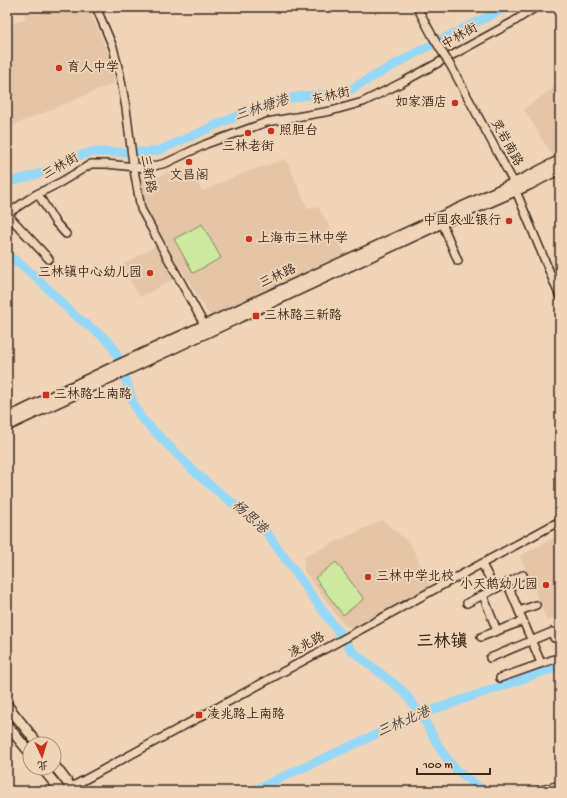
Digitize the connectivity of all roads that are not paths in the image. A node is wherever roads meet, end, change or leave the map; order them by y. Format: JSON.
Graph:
{"nodes":[{"id":1,"x":96,"y":7,"type":"edge"},
{"id":2,"x":417,"y":7,"type":"edge"},
{"id":3,"x":536,"y":7,"type":"edge"},
{"id":4,"x":437,"y":63,"type":"joint"},
{"id":5,"x":560,"y":160,"type":"edge"},
{"id":6,"x":133,"y":166,"type":"junction"},
{"id":7,"x":560,"y":169,"type":"edge"},
{"id":8,"x":515,"y":187,"type":"junction"},
{"id":9,"x":38,"y":194,"type":"junction"},
{"id":10,"x":7,"y":214,"type":"edge"},
{"id":11,"x":442,"y":223,"type":"junction"},
{"id":12,"x":66,"y":234,"type":"dead end"},
{"id":13,"x":49,"y":259,"type":"dead end"},
{"id":14,"x":458,"y":260,"type":"dead end"},
{"id":15,"x":560,"y":297,"type":"edge"},
{"id":16,"x":207,"y":329,"type":"junction"},
{"id":17,"x":110,"y":373,"type":"junction"},
{"id":18,"x":7,"y":418,"type":"edge"},
{"id":19,"x":7,"y":426,"type":"edge"},
{"id":20,"x":560,"y":521,"type":"edge"},
{"id":21,"x":482,"y":564,"type":"junction"},
{"id":22,"x":523,"y":575,"type":"dead end"},
{"id":23,"x":507,"y":583,"type":"junction"},
{"id":24,"x":495,"y":589,"type":"junction"},
{"id":25,"x":483,"y":595,"type":"junction"},
{"id":26,"x":467,"y":603,"type":"dead end"},
{"id":27,"x":536,"y":605,"type":"dead end"},
{"id":28,"x":519,"y":611,"type":"junction"},
{"id":29,"x":523,"y":621,"type":"junction"},
{"id":30,"x":497,"y":631,"type":"junction"},
{"id":31,"x":560,"y":636,"type":"edge"},
{"id":32,"x":481,"y":637,"type":"dead end"},
{"id":33,"x":531,"y":640,"type":"junction"},
{"id":34,"x":560,"y":657,"type":"edge"},
{"id":35,"x":490,"y":658,"type":"dead end"},
{"id":36,"x":541,"y":664,"type":"junction"},
{"id":37,"x":500,"y":678,"type":"dead end"},
{"id":38,"x":7,"y":705,"type":"edge"},
{"id":39,"x":7,"y":725,"type":"edge"},
{"id":40,"x":32,"y":736,"type":"edge"},
{"id":41,"x":22,"y":743,"type":"edge"},
{"id":42,"x":49,"y":776,"type":"edge"},
{"id":43,"x":61,"y":776,"type":"edge"},
{"id":44,"x":560,"y":786,"type":"edge"},
{"id":45,"x":70,"y":790,"type":"edge"},
{"id":46,"x":61,"y":791,"type":"edge"},
{"id":47,"x":538,"y":791,"type":"edge"}],
"edges":[{"from":1,"to":6,"type":"street","name":"三新路"},
{"from":2,"to":8,"type":"street","name":"灵岩南路","bridge":true},
{"from":3,"to":4,"type":"street","name":"中林街"},
{"from":4,"to":6,"type":"street","name":"东林街"},
{"from":5,"to":8,"type":"main road","name":"三林路"},
{"from":6,"to":9,"type":"street","name":"三林街"},
{"from":6,"to":16,"type":"street","name":"三新路"},
{"from":7,"to":8,"type":"main road","name":"三林路"},
{"from":8,"to":11,"type":"main road","name":"三林路"},
{"from":8,"to":15,"type":"street","name":"灵岩南路"},
{"from":8,"to":16,"type":"main road","name":"三林路"},
{"from":9,"to":10,"type":"street","name":"三林街"},
{"from":9,"to":12,"type":"street"},
{"from":10,"to":13,"type":"street"},
{"from":11,"to":14,"type":"street"},
{"from":11,"to":16,"type":"main road","name":"三林路"},
{"from":16,"to":17,"type":"main road","name":"三林路"},
{"from":17,"to":18,"type":"main road","name":"三林路"},
{"from":17,"to":19,"type":"main road","name":"三林路"},
{"from":20,"to":21,"type":"street","name":"凌兆路"},
{"from":21,"to":24,"type":"street"},
{"from":21,"to":45,"type":"street","name":"凌兆路"},
{"from":22,"to":23,"type":"street"},
{"from":23,"to":24,"type":"street"},
{"from":23,"to":28,"type":"street"},
{"from":24,"to":25,"type":"street"},
{"from":25,"to":26,"type":"street"},
{"from":25,"to":30,"type":"street"},
{"from":27,"to":28,"type":"street"},
{"from":28,"to":29,"type":"street"},
{"from":29,"to":30,"type":"street"},
{"from":29,"to":33,"type":"street"},
{"from":30,"to":32,"type":"street"},
{"from":31,"to":33,"type":"street"},
{"from":33,"to":35,"type":"street"},
{"from":33,"to":36,"type":"street"},
{"from":34,"to":36,"type":"street"},
{"from":36,"to":37,"type":"street"},
{"from":38,"to":40,"type":"main road"},
{"from":39,"to":41,"type":"main road"},
{"from":42,"to":46,"type":"main road"},
{"from":43,"to":45,"type":"main road"},
{"from":44,"to":47,"type":"street"}]}
